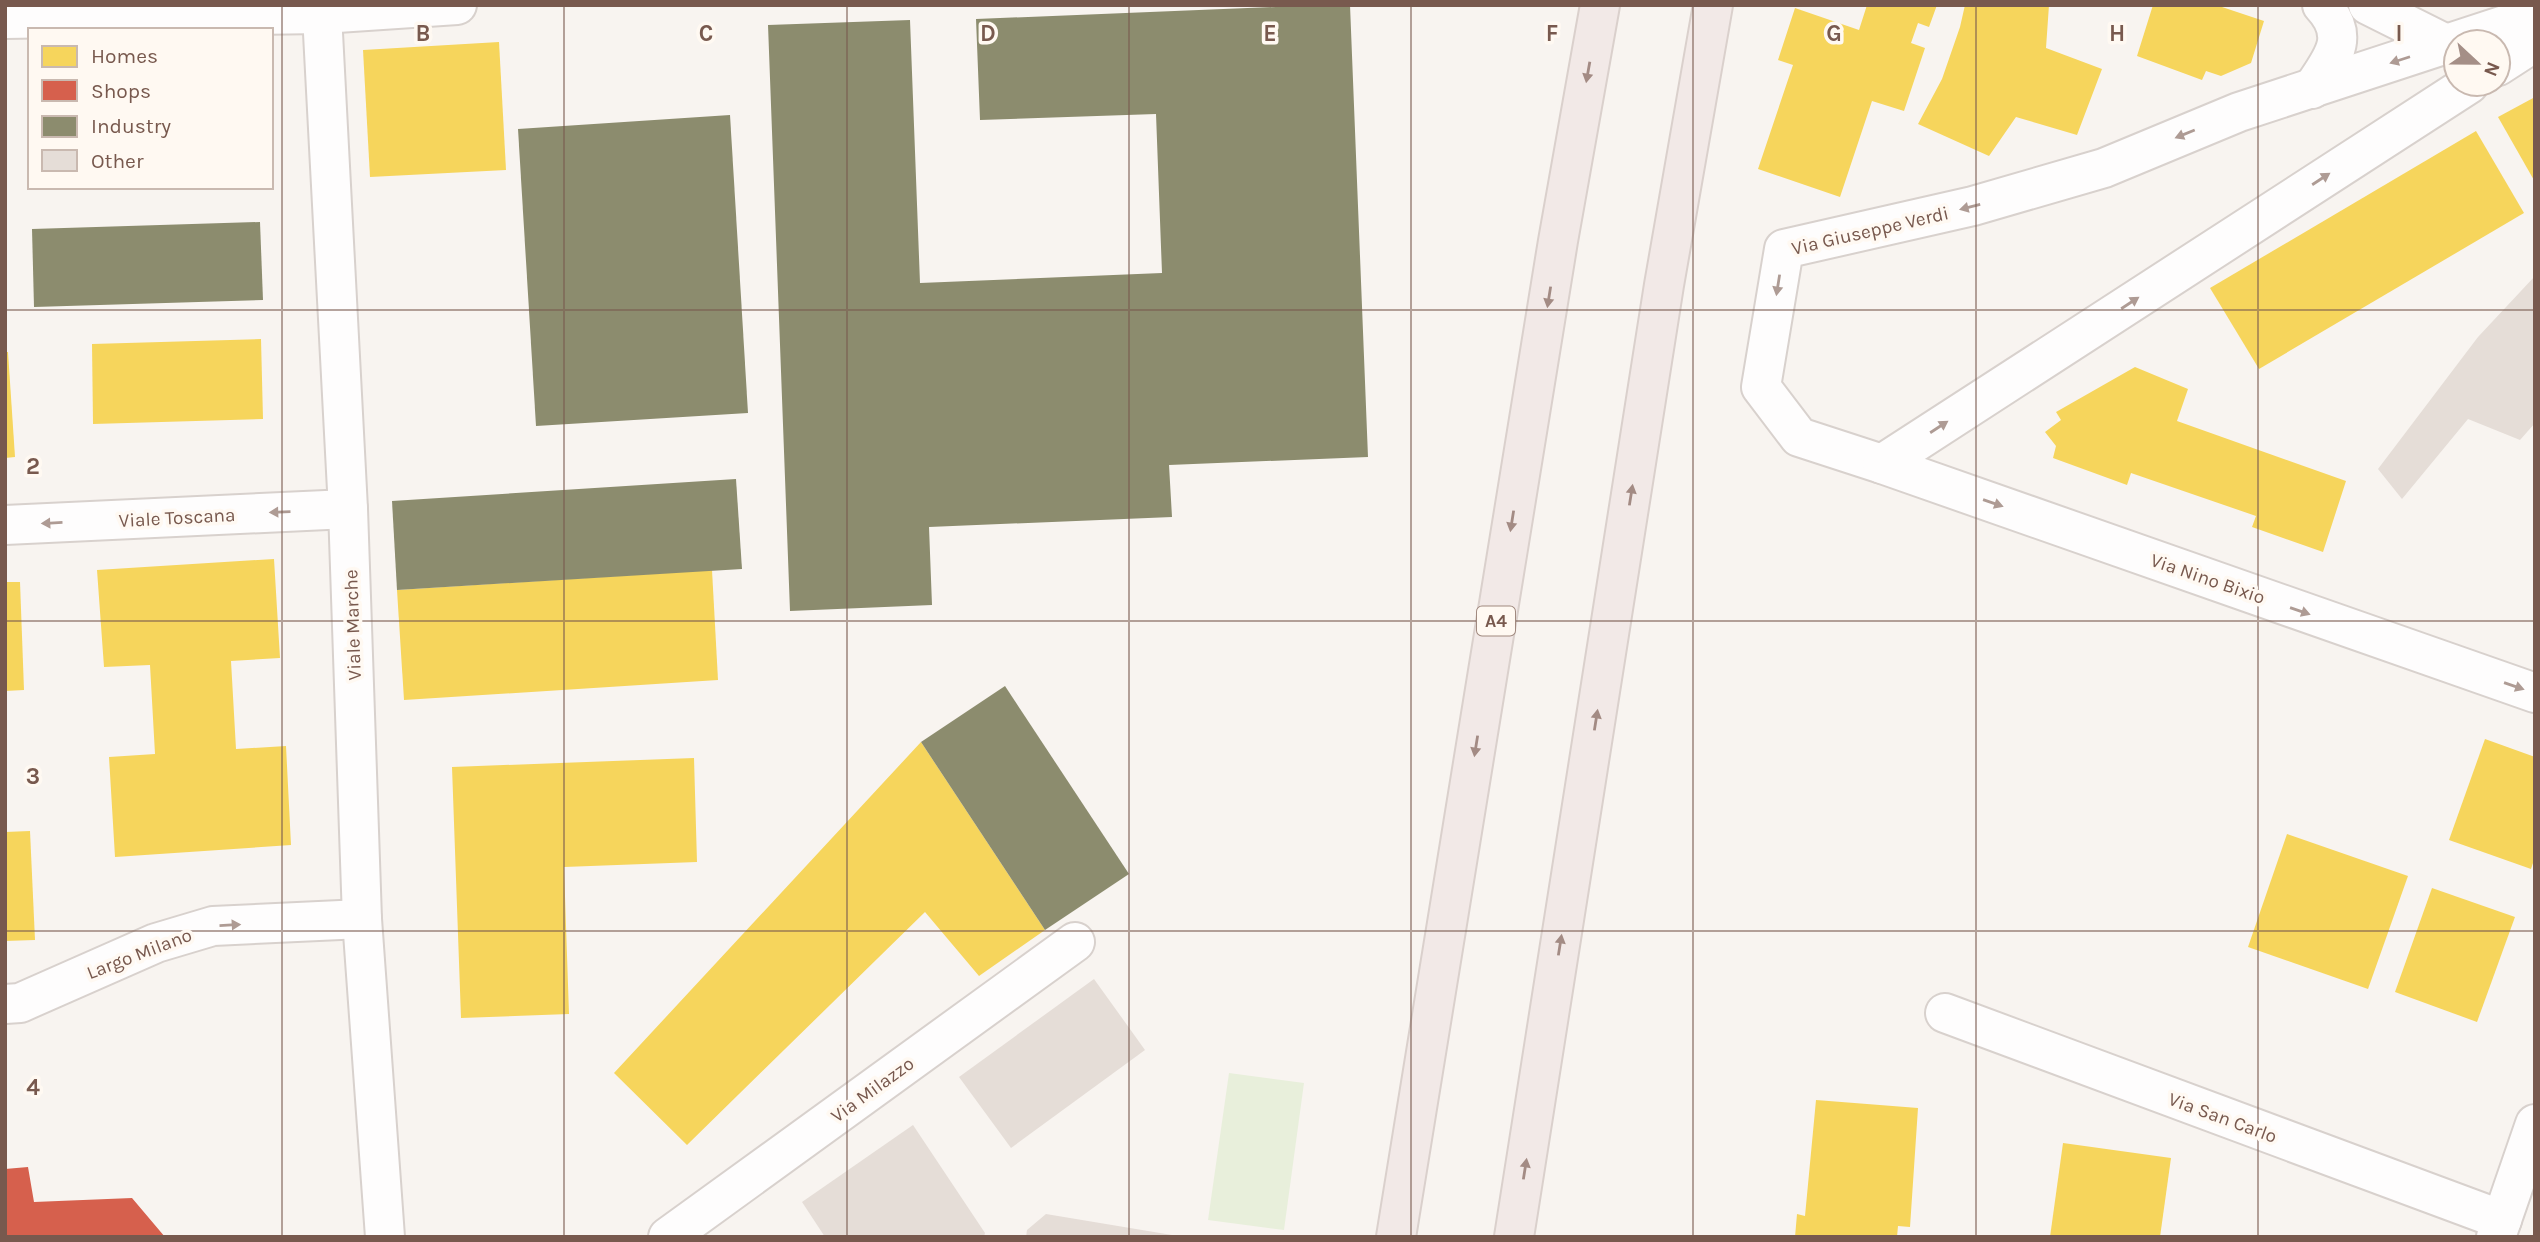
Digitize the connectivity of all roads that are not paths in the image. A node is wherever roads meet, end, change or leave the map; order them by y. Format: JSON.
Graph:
{"nodes":[{"id":1,"x":457,"y":5,"type":"edge"},
{"id":2,"x":1600,"y":5,"type":"edge"},
{"id":3,"x":1713,"y":5,"type":"edge"},
{"id":4,"x":2322,"y":5,"type":"edge"},
{"id":5,"x":2368,"y":5,"type":"edge"},
{"id":6,"x":322,"y":14,"type":"junction"},
{"id":7,"x":2535,"y":15,"type":"edge"},
{"id":8,"x":5,"y":19,"type":"edge"},
{"id":9,"x":2497,"y":28,"type":"edge"},
{"id":10,"x":2442,"y":42,"type":"edge"},
{"id":11,"x":2535,"y":42,"type":"edge"},
{"id":12,"x":2442,"y":47,"type":"edge"},
{"id":13,"x":2512,"y":57,"type":"edge"},
{"id":14,"x":2312,"y":89,"type":"junction"},
{"id":15,"x":2447,"y":98,"type":"edge"},
{"id":16,"x":1882,"y":464,"type":"junction"},
{"id":17,"x":348,"y":509,"type":"junction"},
{"id":18,"x":5,"y":525,"type":"edge"},
{"id":19,"x":2535,"y":693,"type":"edge"},
{"id":20,"x":362,"y":919,"type":"junction"},
{"id":21,"x":1075,"y":942,"type":"dead end"},
{"id":22,"x":5,"y":1004,"type":"edge"},
{"id":23,"x":1945,"y":1013,"type":"dead end"},
{"id":24,"x":2535,"y":1124,"type":"edge"},
{"id":25,"x":2499,"y":1228,"type":"edge"},
{"id":26,"x":385,"y":1237,"type":"edge"},
{"id":27,"x":668,"y":1237,"type":"edge"},
{"id":28,"x":1396,"y":1237,"type":"edge"},
{"id":29,"x":1514,"y":1237,"type":"edge"}],
"edges":[{"from":1,"to":6,"type":"street"},
{"from":2,"to":28,"type":"highway","number":"A4","one_way":true},
{"from":29,"to":3,"type":"highway","one_way":true},
{"from":4,"to":14,"type":"street"},
{"from":5,"to":10,"type":"street"},
{"from":6,"to":8,"type":"street"},
{"from":6,"to":17,"type":"street","name":"Viale Marche"},
{"from":7,"to":9,"type":"street","name":"Via Giuseppe Verdi"},
{"from":11,"to":13,"type":"street"},
{"from":12,"to":14,"type":"street","name":"Via Giuseppe Verdi","one_way":true},
{"from":14,"to":16,"type":"street","name":"Via Giuseppe Verdi","one_way":true},
{"from":16,"to":15,"type":"street","one_way":true},
{"from":16,"to":19,"type":"street","name":"Via Nino Bixio","one_way":true},
{"from":17,"to":18,"type":"street","name":"Viale Toscana","one_way":true},
{"from":17,"to":20,"type":"street","name":"Viale Marche"},
{"from":22,"to":20,"type":"street","name":"Largo Milano","one_way":true},
{"from":20,"to":26,"type":"street","name":"Viale Marche"},
{"from":21,"to":27,"type":"street","name":"Via Milazzo"},
{"from":23,"to":25,"type":"street","name":"Via San Carlo"},
{"from":24,"to":25,"type":"street","name":"Via San Carlo"}]}
